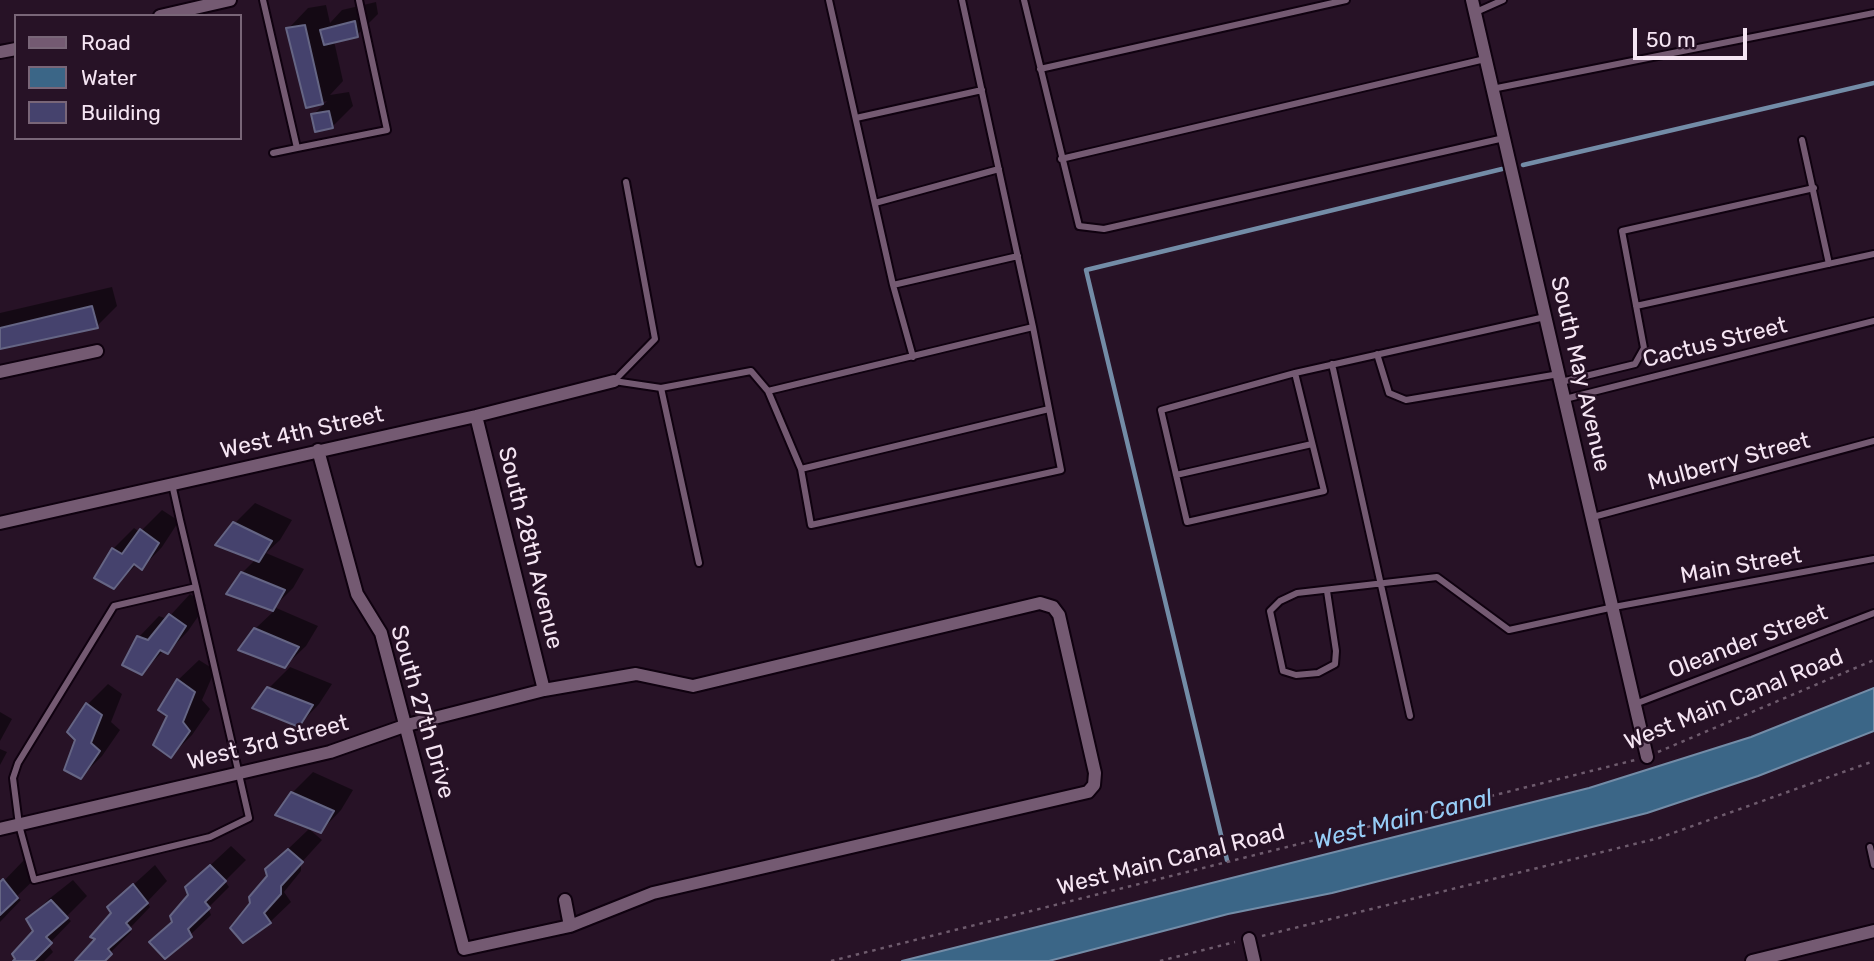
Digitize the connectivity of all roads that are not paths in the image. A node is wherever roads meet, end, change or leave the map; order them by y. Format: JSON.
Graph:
{"nodes":[{"id":1,"x":230,"y":0,"type":"edge"},
{"id":2,"x":263,"y":0,"type":"edge"},
{"id":3,"x":359,"y":0,"type":"edge"},
{"id":4,"x":829,"y":0,"type":"edge"},
{"id":5,"x":962,"y":0,"type":"edge"},
{"id":6,"x":1024,"y":0,"type":"edge"},
{"id":7,"x":1346,"y":0,"type":"edge"},
{"id":8,"x":1503,"y":0,"type":"edge"},
{"id":9,"x":1473,"y":6,"type":"edge"},
{"id":10,"x":1874,"y":13,"type":"edge"},
{"id":11,"x":169,"y":14,"type":"edge"},
{"id":12,"x":1485,"y":59,"type":"junction"},
{"id":13,"x":1040,"y":69,"type":"junction"},
{"id":14,"x":1492,"y":89,"type":"junction"},
{"id":15,"x":982,"y":90,"type":"junction"},
{"id":16,"x":856,"y":118,"type":"junction"},
{"id":17,"x":1503,"y":138,"type":"junction"},
{"id":18,"x":1802,"y":140,"type":"dead end"},
{"id":19,"x":298,"y":148,"type":"junction"},
{"id":20,"x":274,"y":153,"type":"dead end"},
{"id":21,"x":1061,"y":159,"type":"junction"},
{"id":22,"x":999,"y":169,"type":"junction"},
{"id":23,"x":626,"y":182,"type":"dead end"},
{"id":24,"x":1814,"y":188,"type":"junction"},
{"id":25,"x":875,"y":203,"type":"junction"},
{"id":26,"x":1874,"y":254,"type":"edge"},
{"id":27,"x":1018,"y":256,"type":"junction"},
{"id":28,"x":1829,"y":264,"type":"junction"},
{"id":29,"x":893,"y":285,"type":"junction"},
{"id":30,"x":1636,"y":306,"type":"junction"},
{"id":31,"x":1545,"y":317,"type":"junction"},
{"id":32,"x":1874,"y":321,"type":"edge"},
{"id":33,"x":1033,"y":327,"type":"junction"},
{"id":34,"x":97,"y":351,"type":"dead end"},
{"id":35,"x":1377,"y":354,"type":"junction"},
{"id":36,"x":913,"y":358,"type":"junction"},
{"id":37,"x":1332,"y":364,"type":"junction"},
{"id":38,"x":0,"y":372,"type":"edge"},
{"id":39,"x":1295,"y":373,"type":"junction"},
{"id":40,"x":1560,"y":378,"type":"junction"},
{"id":41,"x":614,"y":382,"type":"junction"},
{"id":42,"x":661,"y":388,"type":"junction"},
{"id":43,"x":768,"y":391,"type":"junction"},
{"id":44,"x":1565,"y":399,"type":"junction"},
{"id":45,"x":1049,"y":409,"type":"junction"},
{"id":46,"x":476,"y":415,"type":"junction"},
{"id":47,"x":1874,"y":441,"type":"edge"},
{"id":48,"x":1312,"y":444,"type":"junction"},
{"id":49,"x":318,"y":450,"type":"junction"},
{"id":50,"x":801,"y":469,"type":"junction"},
{"id":51,"x":1176,"y":475,"type":"junction"},
{"id":52,"x":172,"y":484,"type":"junction"},
{"id":53,"x":1592,"y":517,"type":"junction"},
{"id":54,"x":0,"y":523,"type":"edge"},
{"id":55,"x":1874,"y":558,"type":"edge"},
{"id":56,"x":699,"y":563,"type":"dead end"},
{"id":57,"x":1381,"y":583,"type":"junction"},
{"id":58,"x":196,"y":587,"type":"junction"},
{"id":59,"x":1327,"y":591,"type":"junction"},
{"id":60,"x":1614,"y":607,"type":"junction"},
{"id":61,"x":1874,"y":612,"type":"edge"},
{"id":62,"x":544,"y":690,"type":"junction"},
{"id":63,"x":1635,"y":704,"type":"junction"},
{"id":64,"x":1410,"y":716,"type":"dead end"},
{"id":65,"x":407,"y":725,"type":"junction"},
{"id":66,"x":1647,"y":757,"type":"road end"},
{"id":67,"x":239,"y":773,"type":"junction"},
{"id":68,"x":19,"y":825,"type":"junction"},
{"id":69,"x":0,"y":829,"type":"edge"},
{"id":70,"x":1870,"y":847,"type":"dead end"},
{"id":71,"x":1874,"y":865,"type":"edge"},
{"id":72,"x":565,"y":900,"type":"dead end"},
{"id":73,"x":570,"y":926,"type":"junction"},
{"id":74,"x":1874,"y":931,"type":"edge"},
{"id":75,"x":1249,"y":939,"type":"road end"},
{"id":76,"x":1254,"y":961,"type":"edge"},
{"id":77,"x":1752,"y":961,"type":"edge"}],
"edges":[{"from":1,"to":11,"type":"street"},
{"from":2,"to":19,"type":"lane"},
{"from":3,"to":19,"type":"lane"},
{"from":4,"to":16,"type":"lane"},
{"from":5,"to":15,"type":"lane"},
{"from":6,"to":13,"type":"lane"},
{"from":7,"to":13,"type":"lane"},
{"from":8,"to":9,"type":"lane"},
{"from":9,"to":12,"type":"street","name":"South May Avenue"},
{"from":10,"to":14,"type":"lane"},
{"from":12,"to":14,"type":"street","name":"South May Avenue"},
{"from":12,"to":21,"type":"lane"},
{"from":13,"to":21,"type":"lane"},
{"from":14,"to":17,"type":"street","name":"South May Avenue"},
{"from":15,"to":16,"type":"lane"},
{"from":15,"to":22,"type":"lane"},
{"from":16,"to":25,"type":"lane"},
{"from":17,"to":21,"type":"lane"},
{"from":17,"to":31,"type":"street","name":"South May Avenue"},
{"from":18,"to":24,"type":"lane"},
{"from":19,"to":20,"type":"lane"},
{"from":22,"to":25,"type":"lane"},
{"from":22,"to":27,"type":"lane"},
{"from":23,"to":41,"type":"lane"},
{"from":24,"to":28,"type":"lane"},
{"from":24,"to":30,"type":"lane"},
{"from":25,"to":29,"type":"lane"},
{"from":26,"to":28,"type":"lane"},
{"from":27,"to":29,"type":"lane"},
{"from":27,"to":33,"type":"lane"},
{"from":28,"to":30,"type":"lane"},
{"from":29,"to":36,"type":"lane"},
{"from":30,"to":40,"type":"lane"},
{"from":31,"to":35,"type":"lane"},
{"from":31,"to":40,"type":"street","name":"South May Avenue"},
{"from":32,"to":44,"type":"lane","name":"Cactus Street"},
{"from":33,"to":36,"type":"lane"},
{"from":33,"to":45,"type":"lane"},
{"from":34,"to":38,"type":"street"},
{"from":35,"to":37,"type":"lane"},
{"from":35,"to":40,"type":"lane"},
{"from":36,"to":43,"type":"lane"},
{"from":37,"to":39,"type":"lane"},
{"from":37,"to":57,"type":"lane"},
{"from":39,"to":48,"type":"lane"},
{"from":39,"to":51,"type":"lane"},
{"from":40,"to":44,"type":"street","name":"South May Avenue"},
{"from":41,"to":42,"type":"lane"},
{"from":41,"to":46,"type":"street","name":"West 4th Street"},
{"from":42,"to":43,"type":"lane"},
{"from":42,"to":56,"type":"lane"},
{"from":43,"to":50,"type":"lane"},
{"from":44,"to":53,"type":"street","name":"South May Avenue"},
{"from":45,"to":50,"type":"lane"},
{"from":45,"to":50,"type":"lane"},
{"from":46,"to":49,"type":"street","name":"West 4th Street"},
{"from":46,"to":62,"type":"street","name":"South 28th Avenue"},
{"from":47,"to":53,"type":"lane","name":"Mulberry Street"},
{"from":48,"to":51,"type":"lane"},
{"from":48,"to":51,"type":"lane"},
{"from":49,"to":52,"type":"street","name":"West 4th Street"},
{"from":49,"to":65,"type":"street","name":"South 27th Drive"},
{"from":52,"to":54,"type":"street","name":"West 4th Street"},
{"from":52,"to":58,"type":"lane"},
{"from":53,"to":60,"type":"street","name":"South May Avenue"},
{"from":55,"to":60,"type":"lane","name":"Main Street"},
{"from":57,"to":59,"type":"lane","name":"Main Street"},
{"from":57,"to":60,"type":"lane","name":"Main Street"},
{"from":57,"to":64,"type":"lane"},
{"from":58,"to":67,"type":"lane"},
{"from":58,"to":68,"type":"lane"},
{"from":59,"to":59,"type":"lane","name":"Main Street"},
{"from":60,"to":63,"type":"street","name":"South May Avenue"},
{"from":61,"to":63,"type":"lane","name":"Oleander Street"},
{"from":62,"to":65,"type":"street","name":"West 3rd Street"},
{"from":62,"to":73,"type":"street","name":"West 3rd Street"},
{"from":63,"to":66,"type":"street","name":"South May Avenue"},
{"from":65,"to":67,"type":"street","name":"West 3rd Street"},
{"from":65,"to":73,"type":"street","name":"South 27th Drive"},
{"from":67,"to":68,"type":"street","name":"West 3rd Street"},
{"from":67,"to":68,"type":"lane"},
{"from":68,"to":69,"type":"street","name":"West 3rd Street"},
{"from":70,"to":71,"type":"lane"},
{"from":72,"to":73,"type":"street"},
{"from":74,"to":77,"type":"street"},
{"from":75,"to":76,"type":"street"}]}
